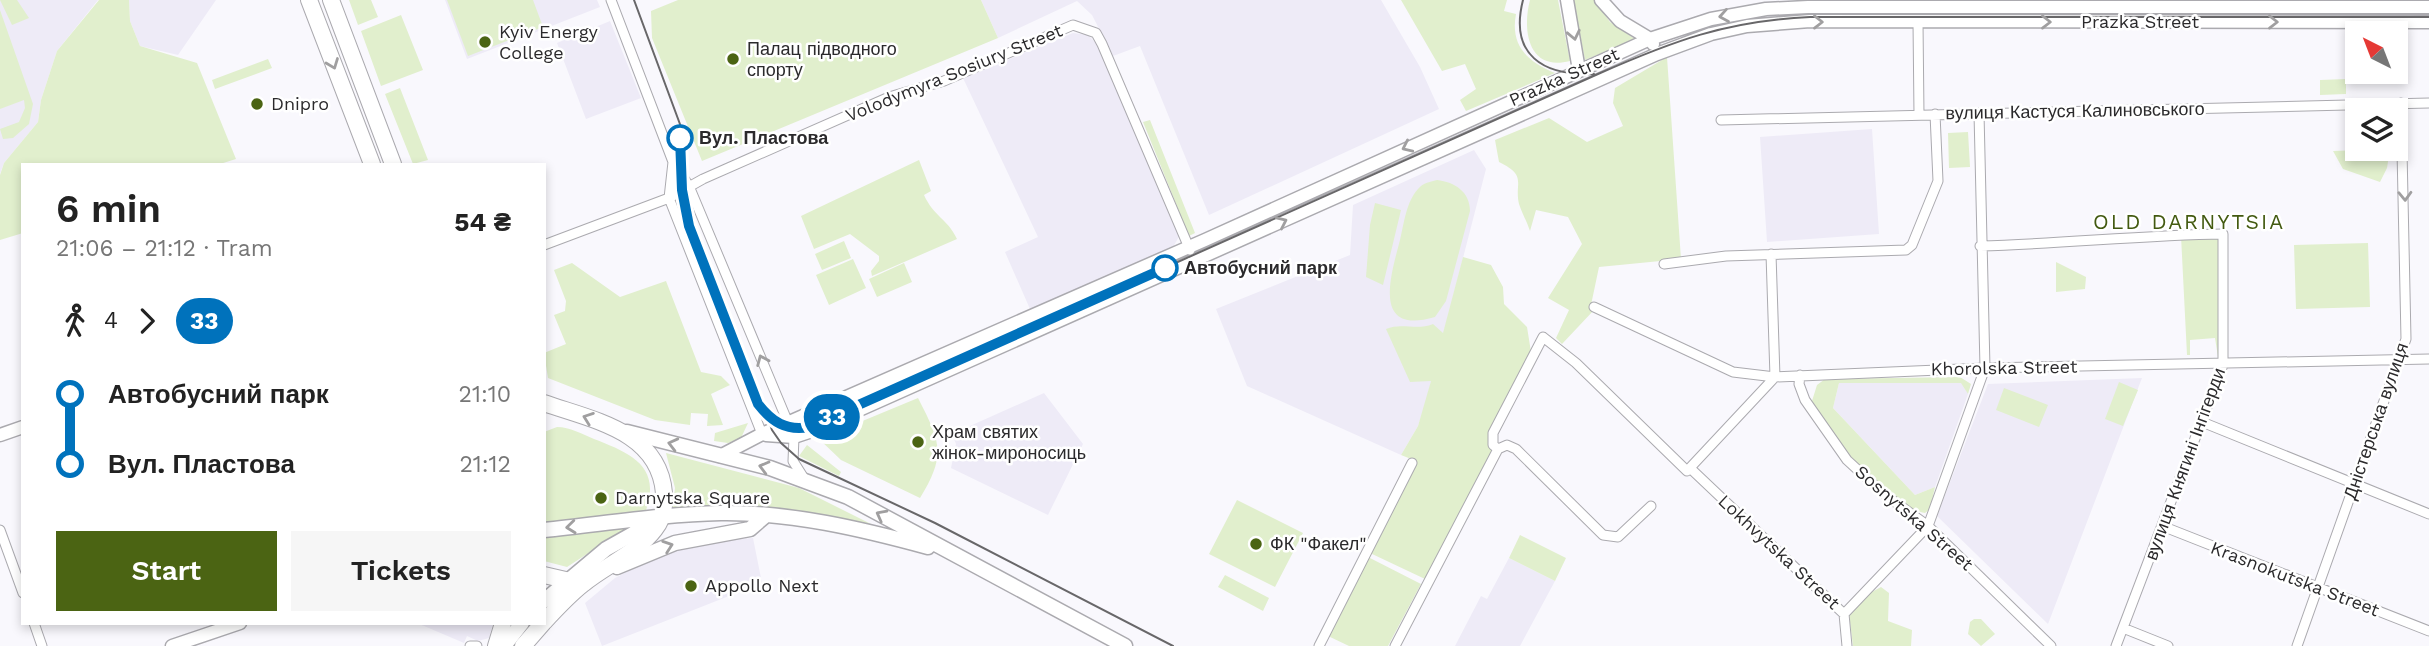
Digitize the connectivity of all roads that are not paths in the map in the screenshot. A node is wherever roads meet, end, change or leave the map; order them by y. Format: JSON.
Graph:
{"nodes":[{"id":1,"x":309,"y":0,"type":"edge"},
{"id":2,"x":331,"y":0,"type":"edge"},
{"id":3,"x":611,"y":0,"type":"edge"},
{"id":4,"x":1567,"y":0,"type":"edge"},
{"id":5,"x":1601,"y":0,"type":"edge"},
{"id":6,"x":2429,"y":8,"type":"edge"},
{"id":7,"x":1918,"y":22,"type":"junction"},
{"id":8,"x":2429,"y":22,"type":"edge"},
{"id":9,"x":1650,"y":39,"type":"junction"},
{"id":10,"x":1657,"y":54,"type":"junction"},
{"id":11,"x":1579,"y":70,"type":"junction"},
{"id":12,"x":2408,"y":103,"type":"edge"},
{"id":13,"x":2429,"y":103,"type":"edge"},
{"id":14,"x":2345,"y":104,"type":"edge"},
{"id":15,"x":1979,"y":113,"type":"junction"},
{"id":16,"x":1935,"y":114,"type":"junction"},
{"id":17,"x":1919,"y":115,"type":"junction"},
{"id":18,"x":1469,"y":119,"type":"junction"},
{"id":19,"x":1721,"y":120,"type":"dead end"},
{"id":20,"x":1477,"y":133,"type":"junction"},
{"id":21,"x":2402,"y":161,"type":"edge"},
{"id":22,"x":673,"y":162,"type":"junction"},
{"id":23,"x":372,"y":163,"type":"edge"},
{"id":24,"x":393,"y":163,"type":"edge"},
{"id":25,"x":689,"y":186,"type":"junction"},
{"id":26,"x":669,"y":198,"type":"junction"},
{"id":27,"x":546,"y":244,"type":"edge"},
{"id":28,"x":1980,"y":246,"type":"junction"},
{"id":29,"x":1188,"y":247,"type":"junction"},
{"id":30,"x":1771,"y":254,"type":"junction"},
{"id":31,"x":1195,"y":261,"type":"junction"},
{"id":32,"x":1664,"y":264,"type":"dead end"},
{"id":33,"x":1594,"y":307,"type":"dead end"},
{"id":34,"x":2400,"y":359,"type":"junction"},
{"id":35,"x":2429,"y":359,"type":"edge"},
{"id":36,"x":2223,"y":365,"type":"junction"},
{"id":37,"x":1985,"y":368,"type":"junction"},
{"id":38,"x":1800,"y":375,"type":"junction"},
{"id":39,"x":1775,"y":377,"type":"junction"},
{"id":40,"x":546,"y":404,"type":"edge"},
{"id":41,"x":2202,"y":422,"type":"junction"},
{"id":42,"x":788,"y":423,"type":"junction"},
{"id":43,"x":21,"y":428,"type":"edge"},
{"id":44,"x":626,"y":432,"type":"junction"},
{"id":45,"x":762,"y":434,"type":"junction"},
{"id":46,"x":0,"y":435,"type":"edge"},
{"id":47,"x":794,"y":437,"type":"junction"},
{"id":48,"x":1498,"y":449,"type":"junction"},
{"id":49,"x":720,"y":456,"type":"junction"},
{"id":50,"x":1412,"y":463,"type":"dead end"},
{"id":51,"x":1688,"y":470,"type":"junction"},
{"id":52,"x":806,"y":481,"type":"junction"},
{"id":53,"x":2354,"y":485,"type":"junction"},
{"id":54,"x":1651,"y":506,"type":"dead end"},
{"id":55,"x":2429,"y":514,"type":"edge"},
{"id":56,"x":765,"y":516,"type":"junction"},
{"id":57,"x":662,"y":518,"type":"junction"},
{"id":58,"x":1928,"y":526,"type":"junction"},
{"id":59,"x":2162,"y":526,"type":"junction"},
{"id":60,"x":0,"y":530,"type":"edge"},
{"id":61,"x":546,"y":530,"type":"edge"},
{"id":62,"x":962,"y":559,"type":"junction"},
{"id":63,"x":546,"y":576,"type":"edge"},
{"id":64,"x":565,"y":582,"type":"junction"},
{"id":65,"x":583,"y":584,"type":"junction"},
{"id":66,"x":21,"y":588,"type":"edge"},
{"id":67,"x":2318,"y":588,"type":"junction"},
{"id":68,"x":546,"y":599,"type":"edge"},
{"id":69,"x":1844,"y":614,"type":"junction"},
{"id":70,"x":546,"y":620,"type":"edge"},
{"id":71,"x":35,"y":625,"type":"edge"},
{"id":72,"x":234,"y":625,"type":"edge"},
{"id":73,"x":502,"y":625,"type":"edge"},
{"id":74,"x":520,"y":625,"type":"edge"},
{"id":75,"x":541,"y":625,"type":"edge"},
{"id":76,"x":2123,"y":628,"type":"junction"},
{"id":77,"x":2429,"y":631,"type":"edge"},
{"id":78,"x":42,"y":646,"type":"edge"},
{"id":79,"x":172,"y":646,"type":"edge"},
{"id":80,"x":470,"y":646,"type":"edge"},
{"id":81,"x":477,"y":646,"type":"edge"},
{"id":82,"x":496,"y":646,"type":"edge"},
{"id":83,"x":504,"y":646,"type":"edge"},
{"id":84,"x":523,"y":646,"type":"edge"},
{"id":85,"x":1125,"y":646,"type":"edge"},
{"id":86,"x":1319,"y":646,"type":"edge"},
{"id":87,"x":1395,"y":646,"type":"edge"},
{"id":88,"x":1847,"y":646,"type":"edge"},
{"id":89,"x":2051,"y":646,"type":"edge"},
{"id":90,"x":2116,"y":646,"type":"edge"},
{"id":91,"x":2168,"y":646,"type":"edge"},
{"id":92,"x":2297,"y":646,"type":"edge"}],
"edges":[{"from":1,"to":23,"type":"highway","one_way":true},
{"from":2,"to":24,"type":"highway"},
{"from":3,"to":22,"type":"street"},
{"from":4,"to":11,"type":"street","one_way":true},
{"from":5,"to":9,"type":"street"},
{"from":6,"to":9,"type":"street","name":"Prazka Street","one_way":true},
{"from":7,"to":8,"type":"street","name":"Prazka Street","one_way":true},
{"from":10,"to":7,"type":"street","name":"Prazka Street","one_way":true},
{"from":7,"to":17,"type":"street"},
{"from":9,"to":10,"type":"street"},
{"from":9,"to":11,"type":"street","name":"Prazka Street"},
{"from":10,"to":20,"type":"street","name":"Prazka Street"},
{"from":11,"to":18,"type":"street","name":"Prazka Street"},
{"from":12,"to":13,"type":"street","name":"вулиця Кастуся Калиновського"},
{"from":14,"to":15,"type":"street","name":"вулиця Кастуся Калиновського"},
{"from":15,"to":16,"type":"street","name":"вулиця Кастуся Калиновського"},
{"from":15,"to":28,"type":"street"},
{"from":16,"to":17,"type":"street","name":"вулиця Кастуся Калиновського"},
{"from":16,"to":30,"type":"street"},
{"from":17,"to":19,"type":"street","name":"вулиця Кастуся Калиновського"},
{"from":18,"to":20,"type":"street"},
{"from":18,"to":29,"type":"street","name":"Prazka Street","one_way":true},
{"from":31,"to":20,"type":"street","name":"Prazka Street","one_way":true},
{"from":21,"to":34,"type":"street","name":"Дністерська вулиця","one_way":true},
{"from":22,"to":25,"type":"street"},
{"from":22,"to":26,"type":"street"},
{"from":25,"to":26,"type":"street","name":"Volodymyra Sosiury Street"},
{"from":25,"to":29,"type":"street","name":"Volodymyra Sosiury Street"},
{"from":42,"to":25,"type":"street","one_way":true},
{"from":26,"to":27,"type":"street","name":"Volodymyra Sosiury Street"},
{"from":26,"to":45,"type":"street"},
{"from":28,"to":36,"type":"street","name":"вулиця Княгині Інгігерди"},
{"from":28,"to":37,"type":"street"},
{"from":29,"to":31,"type":"street","name":"Volodymyra Sosiury Street"},
{"from":29,"to":42,"type":"street","name":"Prazka Street"},
{"from":30,"to":32,"type":"street"},
{"from":30,"to":39,"type":"street"},
{"from":31,"to":47,"type":"street","name":"Prazka Street"},
{"from":33,"to":39,"type":"street","name":"Khorolska Street"},
{"from":34,"to":35,"type":"street","name":"Khorolska Street"},
{"from":34,"to":36,"type":"street","name":"Khorolska Street"},
{"from":34,"to":53,"type":"street","name":"Дністерська вулиця"},
{"from":36,"to":37,"type":"street","name":"Khorolska Street"},
{"from":36,"to":41,"type":"street","name":"вулиця Княгині Інгігерди"},
{"from":37,"to":38,"type":"street","name":"Khorolska Street"},
{"from":37,"to":58,"type":"street"},
{"from":38,"to":39,"type":"street","name":"Khorolska Street"},
{"from":38,"to":58,"type":"street","name":"Sosnytska Street"},
{"from":39,"to":51,"type":"street"},
{"from":44,"to":40,"type":"highway","one_way":true},
{"from":41,"to":53,"type":"street"},
{"from":41,"to":59,"type":"street","name":"вулиця Княгині Інгігерди"},
{"from":42,"to":45,"type":"street","name":"Prazka Street"},
{"from":42,"to":47,"type":"street"},
{"from":43,"to":46,"type":"street"},
{"from":49,"to":44,"type":"main road","one_way":true},
{"from":44,"to":57,"type":"highway"},
{"from":45,"to":47,"type":"street","name":"Prazka Street"},
{"from":45,"to":49,"type":"street","name":"Prazka Street"},
{"from":47,"to":52,"type":"street"},
{"from":48,"to":51,"type":"street","name":"Lokhvytska Street"},
{"from":48,"to":54,"type":"street"},
{"from":48,"to":87,"type":"street"},
{"from":52,"to":49,"type":"main road","one_way":true},
{"from":50,"to":86,"type":"street"},
{"from":51,"to":69,"type":"street","name":"Lokhvytska Street"},
{"from":62,"to":52,"type":"main road","one_way":true},
{"from":53,"to":55,"type":"street"},
{"from":53,"to":67,"type":"street","name":"Дністерська вулиця"},
{"from":56,"to":57,"type":"main road"},
{"from":56,"to":62,"type":"main road"},
{"from":65,"to":56,"type":"main road","one_way":true},
{"from":57,"to":61,"type":"main road","one_way":true},
{"from":57,"to":64,"type":"main road"},
{"from":57,"to":65,"type":"highway"},
{"from":58,"to":69,"type":"street"},
{"from":58,"to":89,"type":"street","name":"Sosnytska Street"},
{"from":59,"to":67,"type":"street","name":"Krasnokutska Street"},
{"from":59,"to":76,"type":"street","name":"вулиця Княгині Інгігерди"},
{"from":60,"to":66,"type":"street"},
{"from":62,"to":85,"type":"main road"},
{"from":63,"to":64,"type":"highway"},
{"from":64,"to":65,"type":"highway"},
{"from":64,"to":68,"type":"main road"},
{"from":65,"to":70,"type":"highway"},
{"from":67,"to":77,"type":"street","name":"Krasnokutska Street"},
{"from":67,"to":92,"type":"street","name":"Дністерська вулиця"},
{"from":69,"to":88,"type":"street","name":"Lokhvytska Street"},
{"from":71,"to":78,"type":"street"},
{"from":72,"to":79,"type":"street"},
{"from":73,"to":82,"type":"highway"},
{"from":74,"to":83,"type":"main road"},
{"from":75,"to":84,"type":"highway"},
{"from":76,"to":90,"type":"street","name":"вулиця Княгині Інгігерди"},
{"from":76,"to":91,"type":"street"},
{"from":80,"to":81,"type":"street"}]}
